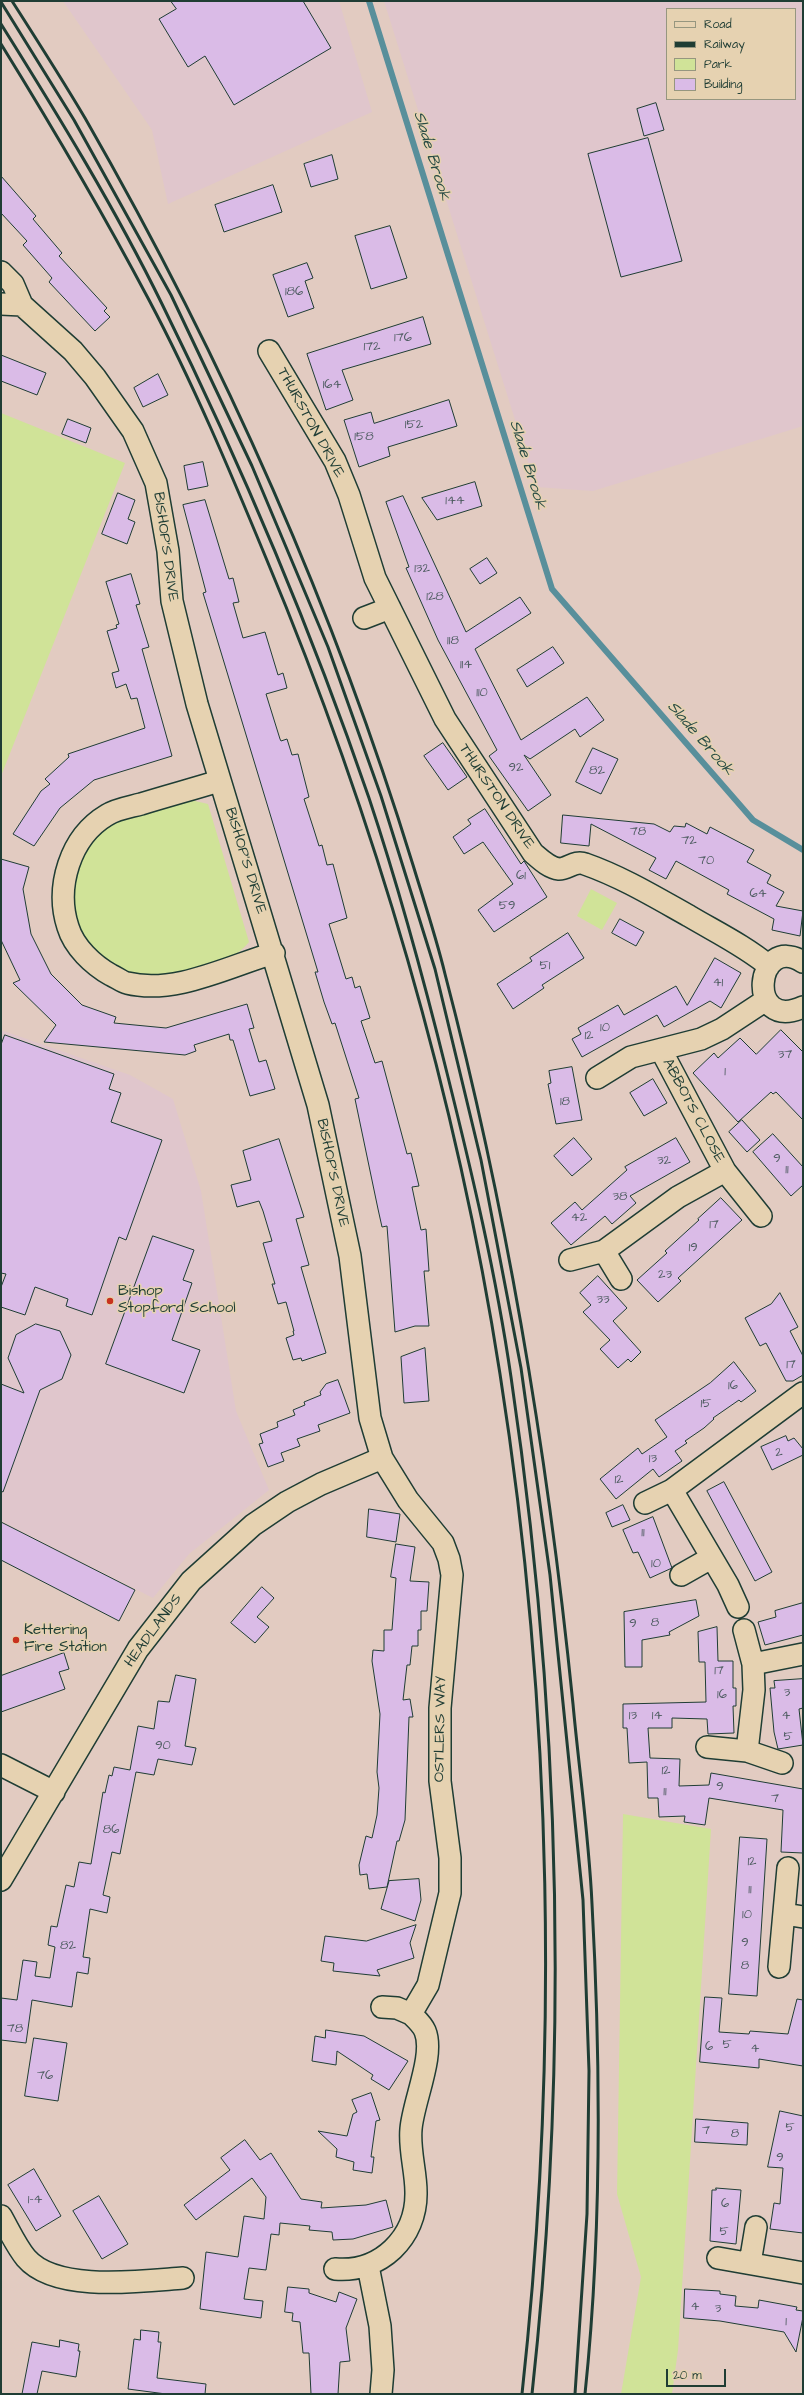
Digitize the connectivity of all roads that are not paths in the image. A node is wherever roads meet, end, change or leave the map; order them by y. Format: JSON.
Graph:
{"nodes":[{"id":1,"x":1,"y":272,"type":"edge"},
{"id":2,"x":1,"y":304,"type":"edge"},
{"id":3,"x":22,"y":305,"type":"junction"},
{"id":4,"x":269,"y":351,"type":"dead end"},
{"id":5,"x":390,"y":608,"type":"junction"},
{"id":6,"x":364,"y":618,"type":"dead end"},
{"id":7,"x":220,"y":781,"type":"junction"},
{"id":8,"x":274,"y":953,"type":"junction"},
{"id":9,"x":803,"y":962,"type":"edge"},
{"id":10,"x":769,"y":966,"type":"junction"},
{"id":11,"x":766,"y":1000,"type":"junction"},
{"id":12,"x":803,"y":1007,"type":"edge"},
{"id":13,"x":661,"y":1050,"type":"junction"},
{"id":14,"x":597,"y":1078,"type":"dead end"},
{"id":15,"x":725,"y":1171,"type":"junction"},
{"id":16,"x":761,"y":1216,"type":"dead end"},
{"id":17,"x":604,"y":1251,"type":"junction"},
{"id":18,"x":570,"y":1260,"type":"dead end"},
{"id":19,"x":622,"y":1280,"type":"dead end"},
{"id":20,"x":803,"y":1393,"type":"edge"},
{"id":21,"x":382,"y":1458,"type":"junction"},
{"id":22,"x":672,"y":1490,"type":"junction"},
{"id":23,"x":646,"y":1503,"type":"dead end"},
{"id":24,"x":711,"y":1558,"type":"junction"},
{"id":25,"x":681,"y":1575,"type":"dead end"},
{"id":26,"x":738,"y":1607,"type":"dead end"},
{"id":27,"x":744,"y":1630,"type":"dead end"},
{"id":28,"x":803,"y":1654,"type":"edge"},
{"id":29,"x":753,"y":1664,"type":"junction"},
{"id":30,"x":707,"y":1747,"type":"dead end"},
{"id":31,"x":747,"y":1751,"type":"junction"},
{"id":32,"x":782,"y":1762,"type":"dead end"},
{"id":33,"x":1,"y":1765,"type":"edge"},
{"id":34,"x":54,"y":1792,"type":"junction"},
{"id":35,"x":788,"y":1868,"type":"dead end"},
{"id":36,"x":1,"y":1880,"type":"edge"},
{"id":37,"x":793,"y":1916,"type":"edge"},
{"id":38,"x":779,"y":1967,"type":"dead end"},
{"id":39,"x":382,"y":2007,"type":"dead end"},
{"id":40,"x":411,"y":2014,"type":"junction"},
{"id":41,"x":1,"y":2216,"type":"edge"},
{"id":42,"x":756,"y":2227,"type":"dead end"},
{"id":43,"x":718,"y":2258,"type":"dead end"},
{"id":44,"x":750,"y":2263,"type":"junction"},
{"id":45,"x":368,"y":2266,"type":"junction"},
{"id":46,"x":335,"y":2269,"type":"dead end"},
{"id":47,"x":803,"y":2273,"type":"edge"},
{"id":48,"x":183,"y":2278,"type":"dead end"},
{"id":49,"x":382,"y":2394,"type":"edge"}],
"edges":[{"from":1,"to":3,"type":"street","name":"BISHOP'S DRIVE"},
{"from":2,"to":3,"type":"street"},
{"from":3,"to":7,"type":"street","name":"BISHOP'S DRIVE"},
{"from":4,"to":5,"type":"street","name":"THURSTON DRIVE"},
{"from":5,"to":6,"type":"street"},
{"from":5,"to":10,"type":"street","name":"THURSTON DRIVE"},
{"from":7,"to":8,"type":"street","name":"BISHOP'S DRIVE"},
{"from":7,"to":8,"type":"street"},
{"from":8,"to":21,"type":"street","name":"BISHOP'S DRIVE"},
{"from":9,"to":10,"type":"street"},
{"from":10,"to":11,"type":"street"},
{"from":11,"to":12,"type":"street"},
{"from":11,"to":13,"type":"street","name":"ABBOTS CLOSE"},
{"from":13,"to":14,"type":"street","name":"ABBOTS CLOSE"},
{"from":13,"to":15,"type":"street","name":"ABBOTS CLOSE"},
{"from":15,"to":16,"type":"street","name":"ABBOTS CLOSE"},
{"from":15,"to":17,"type":"street","name":"ABBOTS CLOSE"},
{"from":17,"to":18,"type":"street","name":"ABBOTS CLOSE"},
{"from":17,"to":19,"type":"street"},
{"from":20,"to":22,"type":"street"},
{"from":21,"to":34,"type":"street","name":"HEADLANDS"},
{"from":21,"to":40,"type":"street","name":"OSTLERS WAY"},
{"from":22,"to":23,"type":"street"},
{"from":22,"to":24,"type":"street"},
{"from":24,"to":25,"type":"street"},
{"from":24,"to":26,"type":"street"},
{"from":27,"to":29,"type":"street"},
{"from":28,"to":29,"type":"street"},
{"from":29,"to":31,"type":"street"},
{"from":30,"to":31,"type":"street"},
{"from":31,"to":32,"type":"street"},
{"from":33,"to":34,"type":"street"},
{"from":34,"to":36,"type":"street","name":"HEADLANDS"},
{"from":35,"to":37,"type":"street"},
{"from":37,"to":38,"type":"street"},
{"from":39,"to":40,"type":"street"},
{"from":40,"to":45,"type":"street"},
{"from":41,"to":48,"type":"street"},
{"from":42,"to":44,"type":"street"},
{"from":43,"to":44,"type":"street"},
{"from":44,"to":47,"type":"street"},
{"from":45,"to":46,"type":"street"},
{"from":45,"to":49,"type":"street"}]}
